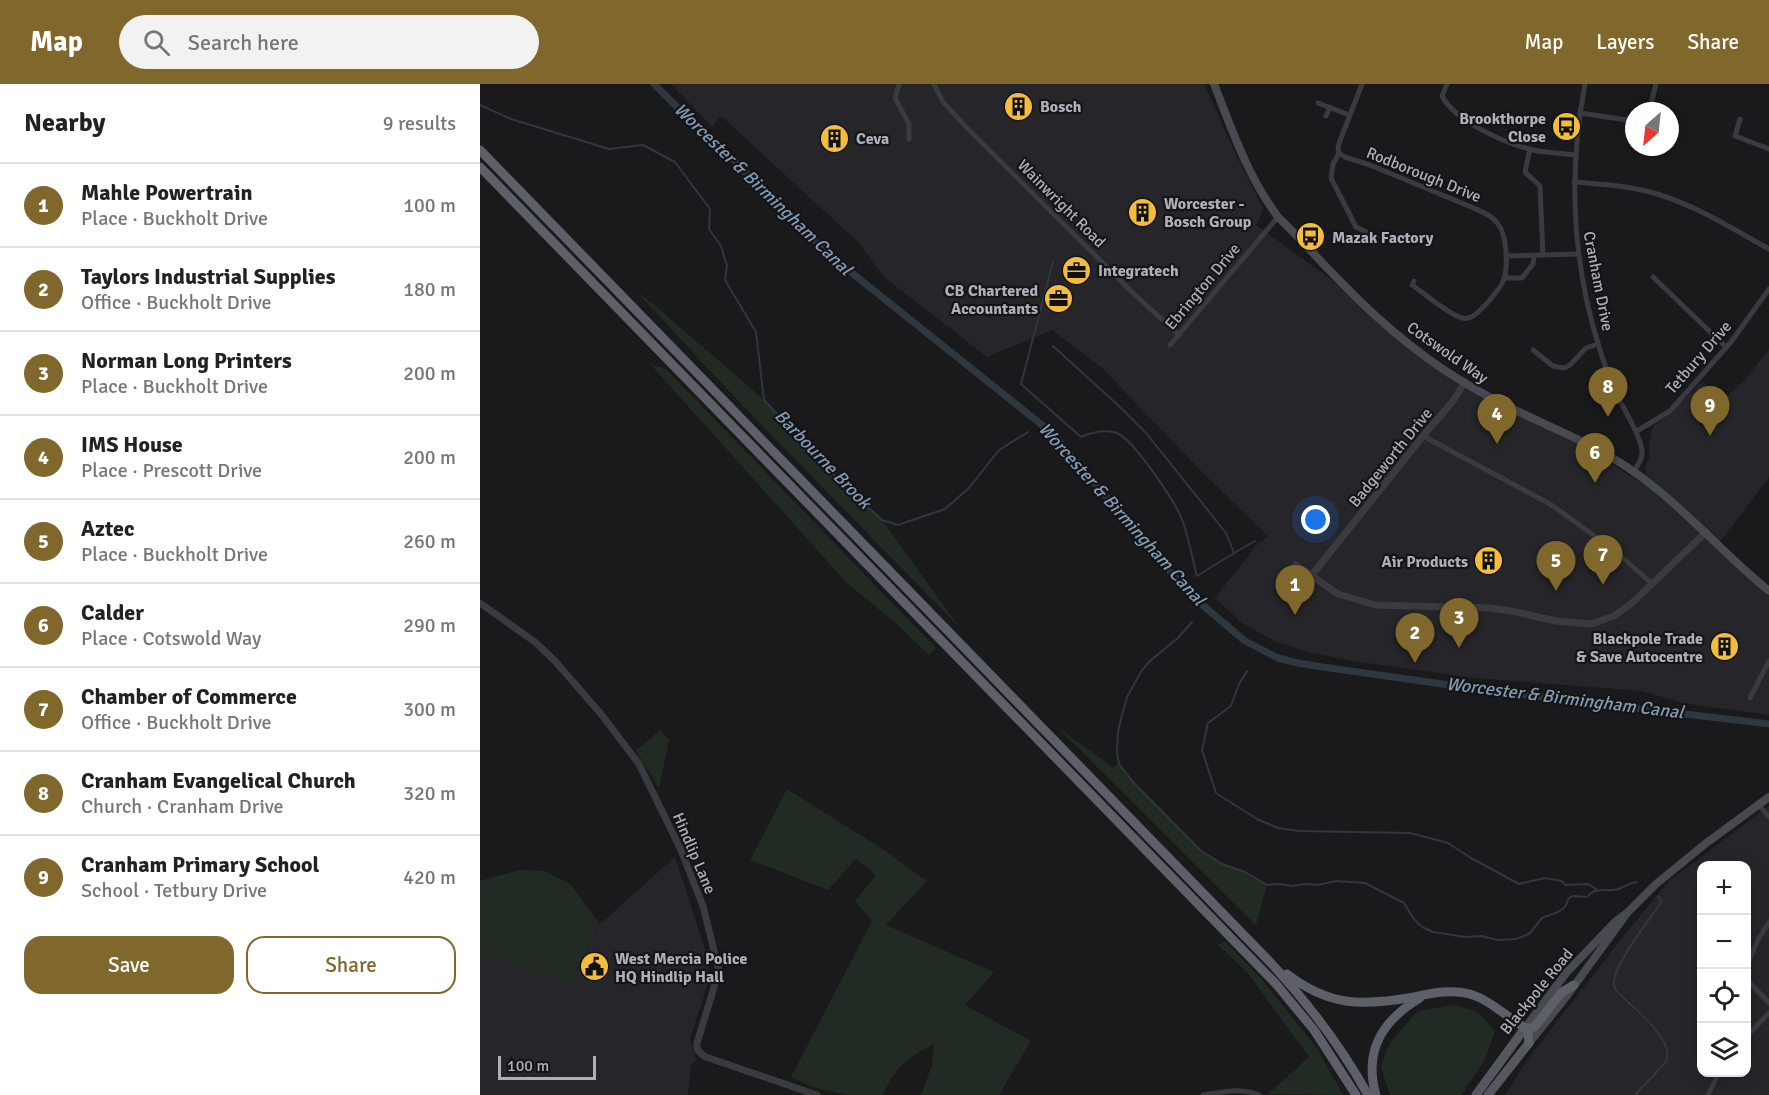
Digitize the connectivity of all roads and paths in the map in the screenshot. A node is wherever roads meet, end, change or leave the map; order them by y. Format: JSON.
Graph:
{"nodes":[{"id":1,"x":898,"y":84,"type":"edge"},
{"id":2,"x":934,"y":84,"type":"edge"},
{"id":3,"x":1214,"y":84,"type":"edge"},
{"id":4,"x":1362,"y":84,"type":"edge"},
{"id":5,"x":1447,"y":84,"type":"edge"},
{"id":6,"x":1585,"y":84,"type":"edge"},
{"id":7,"x":1656,"y":84,"type":"edge"},
{"id":8,"x":1651,"y":102,"type":"edge"},
{"id":9,"x":1318,"y":103,"type":"dead end"},
{"id":10,"x":1330,"y":107,"type":"junction"},
{"id":11,"x":1580,"y":113,"type":"junction"},
{"id":12,"x":1349,"y":115,"type":"junction"},
{"id":13,"x":1326,"y":116,"type":"dead end"},
{"id":14,"x":1740,"y":119,"type":"dead end"},
{"id":15,"x":1625,"y":120,"type":"edge"},
{"id":16,"x":909,"y":139,"type":"dead end"},
{"id":17,"x":1530,"y":149,"type":"junction"},
{"id":18,"x":1769,"y":149,"type":"edge"},
{"id":19,"x":480,"y":150,"type":"edge"},
{"id":20,"x":1339,"y":153,"type":"junction"},
{"id":21,"x":1575,"y":154,"type":"junction"},
{"id":22,"x":480,"y":167,"type":"edge"},
{"id":23,"x":1574,"y":182,"type":"junction"},
{"id":24,"x":1278,"y":217,"type":"junction"},
{"id":25,"x":1376,"y":237,"type":"dead end"},
{"id":26,"x":1769,"y":249,"type":"edge"},
{"id":27,"x":1578,"y":254,"type":"junction"},
{"id":28,"x":1543,"y":255,"type":"junction"},
{"id":29,"x":1506,"y":256,"type":"junction"},
{"id":30,"x":1534,"y":256,"type":"junction"},
{"id":31,"x":1653,"y":277,"type":"dead end"},
{"id":32,"x":1505,"y":278,"type":"junction"},
{"id":33,"x":1414,"y":281,"type":"dead end"},
{"id":34,"x":1769,"y":289,"type":"edge"},
{"id":35,"x":1179,"y":335,"type":"junction"},
{"id":36,"x":1598,"y":344,"type":"junction"},
{"id":37,"x":1170,"y":345,"type":"dead end"},
{"id":38,"x":1726,"y":347,"type":"junction"},
{"id":39,"x":1531,"y":360,"type":"dead end"},
{"id":40,"x":1465,"y":382,"type":"junction"},
{"id":41,"x":1636,"y":431,"type":"junction"},
{"id":42,"x":1423,"y":436,"type":"junction"},
{"id":43,"x":1634,"y":472,"type":"junction"},
{"id":44,"x":1706,"y":532,"type":"junction"},
{"id":45,"x":1296,"y":565,"type":"dead end"},
{"id":46,"x":1311,"y":576,"type":"junction"},
{"id":47,"x":1652,"y":583,"type":"junction"},
{"id":48,"x":1769,"y":591,"type":"edge"},
{"id":49,"x":480,"y":603,"type":"edge"},
{"id":50,"x":1769,"y":661,"type":"edge"},
{"id":51,"x":1761,"y":678,"type":"junction"},
{"id":52,"x":1769,"y":682,"type":"edge"},
{"id":53,"x":1750,"y":699,"type":"dead end"},
{"id":54,"x":1769,"y":797,"type":"edge"},
{"id":55,"x":1759,"y":805,"type":"junction"},
{"id":56,"x":1769,"y":817,"type":"edge"},
{"id":57,"x":1627,"y":913,"type":"junction"},
{"id":58,"x":1769,"y":922,"type":"edge"},
{"id":59,"x":1751,"y":956,"type":"edge"},
{"id":60,"x":1270,"y":962,"type":"junction"},
{"id":61,"x":1751,"y":984,"type":"edge"},
{"id":62,"x":1574,"y":985,"type":"junction"},
{"id":63,"x":1425,"y":995,"type":"junction"},
{"id":64,"x":1769,"y":1003,"type":"edge"},
{"id":65,"x":1769,"y":1013,"type":"edge"},
{"id":66,"x":1525,"y":1028,"type":"junction"},
{"id":67,"x":1751,"y":1032,"type":"edge"},
{"id":68,"x":1529,"y":1043,"type":"junction"},
{"id":69,"x":1502,"y":1077,"type":"junction"},
{"id":70,"x":1717,"y":1077,"type":"edge"},
{"id":71,"x":817,"y":1095,"type":"edge"},
{"id":72,"x":1203,"y":1095,"type":"edge"},
{"id":73,"x":1259,"y":1095,"type":"edge"},
{"id":74,"x":1356,"y":1095,"type":"edge"},
{"id":75,"x":1368,"y":1095,"type":"edge"},
{"id":76,"x":1376,"y":1095,"type":"edge"},
{"id":77,"x":1476,"y":1095,"type":"edge"},
{"id":78,"x":1488,"y":1095,"type":"edge"},
{"id":79,"x":1494,"y":1095,"type":"edge"},
{"id":80,"x":1708,"y":1095,"type":"edge"}],
"edges":[{"from":1,"to":16,"type":"street"},
{"from":2,"to":35,"type":"street","name":"Wainwright Road"},
{"from":3,"to":24,"type":"main road","name":"Cotswold Way"},
{"from":4,"to":12,"type":"street"},
{"from":5,"to":17,"type":"street"},
{"from":6,"to":11,"type":"street","name":"Cranham Drive"},
{"from":7,"to":8,"type":"street"},
{"from":9,"to":10,"type":"street"},
{"from":10,"to":12,"type":"street"},
{"from":10,"to":13,"type":"street"},
{"from":11,"to":15,"type":"street"},
{"from":11,"to":21,"type":"street","name":"Cranham Drive"},
{"from":12,"to":20,"type":"street"},
{"from":14,"to":18,"type":"street"},
{"from":17,"to":21,"type":"street"},
{"from":17,"to":28,"type":"street"},
{"from":19,"to":60,"type":"highway"},
{"from":20,"to":25,"type":"street"},
{"from":20,"to":29,"type":"street","name":"Rodborough Drive"},
{"from":21,"to":23,"type":"street","name":"Cranham Drive"},
{"from":22,"to":74,"type":"highway"},
{"from":23,"to":26,"type":"street"},
{"from":23,"to":27,"type":"street","name":"Cranham Drive"},
{"from":24,"to":35,"type":"street","name":"Ebrington Drive"},
{"from":24,"to":40,"type":"main road","name":"Cotswold Way"},
{"from":27,"to":28,"type":"street"},
{"from":27,"to":36,"type":"street","name":"Cranham Drive"},
{"from":28,"to":30,"type":"street"},
{"from":29,"to":30,"type":"street"},
{"from":29,"to":32,"type":"street","name":"Rodborough Drive"},
{"from":30,"to":32,"type":"street"},
{"from":31,"to":38,"type":"street"},
{"from":32,"to":33,"type":"street"},
{"from":34,"to":38,"type":"street","name":"Tetbury Drive"},
{"from":35,"to":37,"type":"street","name":"Ebrington Drive"},
{"from":36,"to":39,"type":"street"},
{"from":36,"to":41,"type":"street","name":"Cranham Drive"},
{"from":38,"to":41,"type":"street","name":"Tetbury Drive"},
{"from":40,"to":42,"type":"street","name":"Badgeworth Drive"},
{"from":40,"to":43,"type":"main road","name":"Cotswold Way"},
{"from":41,"to":43,"type":"street","name":"Cranham Drive"},
{"from":42,"to":46,"type":"street","name":"Badgeworth Drive"},
{"from":42,"to":47,"type":"street"},
{"from":43,"to":44,"type":"main road","name":"Cotswold Way"},
{"from":44,"to":47,"type":"street"},
{"from":44,"to":48,"type":"main road","name":"Cotswold Way"},
{"from":45,"to":46,"type":"street"},
{"from":46,"to":47,"type":"street"},
{"from":49,"to":71,"type":"street","name":"Hindlip Lane"},
{"from":50,"to":51,"type":"street"},
{"from":51,"to":52,"type":"street"},
{"from":51,"to":53,"type":"street"},
{"from":54,"to":55,"type":"main road","name":"Blackpole Road"},
{"from":55,"to":56,"type":"street"},
{"from":55,"to":57,"type":"main road","name":"Blackpole Road"},
{"from":57,"to":62,"type":"main road","name":"Blackpole Road"},
{"from":57,"to":66,"type":"main road","name":"Blackpole Road"},
{"from":58,"to":59,"type":"street"},
{"from":60,"to":63,"type":"highway"},
{"from":60,"to":75,"type":"highway"},
{"from":61,"to":64,"type":"street"},
{"from":62,"to":66,"type":"highway"},
{"from":62,"to":68,"type":"main road","name":"Blackpole Road"},
{"from":63,"to":66,"type":"highway"},
{"from":63,"to":76,"type":"highway"},
{"from":65,"to":67,"type":"street"},
{"from":66,"to":68,"type":"highway"},
{"from":66,"to":77,"type":"main road","name":"Blackpole Road"},
{"from":68,"to":69,"type":"main road","name":"Blackpole Road"},
{"from":69,"to":78,"type":"main road","name":"Blackpole Road"},
{"from":69,"to":79,"type":"street"},
{"from":70,"to":80,"type":"street"},
{"from":72,"to":73,"type":"street"}]}
